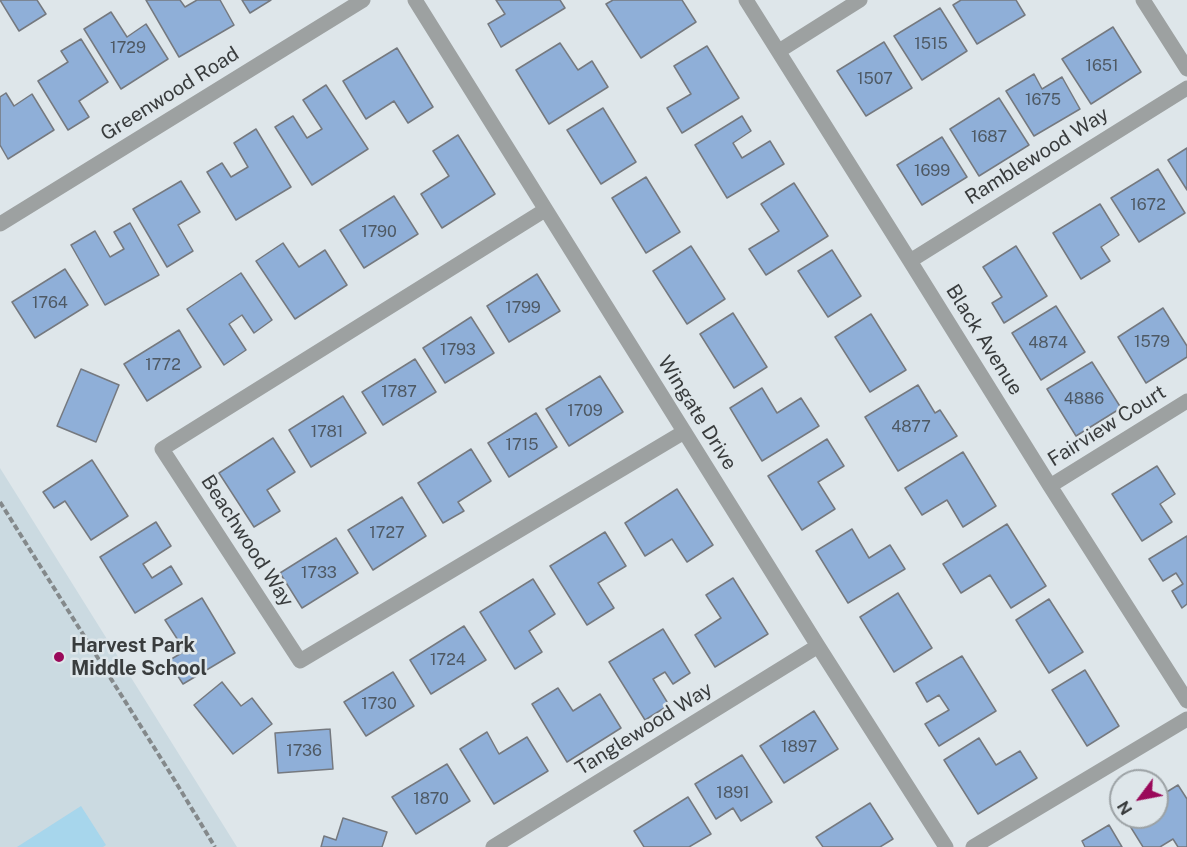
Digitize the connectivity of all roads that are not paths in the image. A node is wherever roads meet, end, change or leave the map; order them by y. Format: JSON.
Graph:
{"nodes":[{"id":1,"x":363,"y":0,"type":"edge"},
{"id":2,"x":416,"y":0,"type":"edge"},
{"id":3,"x":746,"y":0,"type":"edge"},
{"id":4,"x":860,"y":0,"type":"edge"},
{"id":5,"x":1143,"y":0,"type":"edge"},
{"id":6,"x":779,"y":51,"type":"junction"},
{"id":7,"x":1187,"y":69,"type":"edge"},
{"id":8,"x":1187,"y":88,"type":"edge"},
{"id":9,"x":545,"y":210,"type":"junction"},
{"id":10,"x":0,"y":224,"type":"edge"},
{"id":11,"x":910,"y":261,"type":"junction"},
{"id":12,"x":1187,"y":401,"type":"edge"},
{"id":13,"x":684,"y":432,"type":"junction"},
{"id":14,"x":1050,"y":486,"type":"junction"},
{"id":15,"x":818,"y":646,"type":"junction"},
{"id":16,"x":1187,"y":701,"type":"edge"},
{"id":17,"x":1187,"y":719,"type":"edge"},
{"id":18,"x":493,"y":847,"type":"edge"},
{"id":19,"x":946,"y":847,"type":"edge"},
{"id":20,"x":973,"y":847,"type":"edge"}],
"edges":[{"from":1,"to":10,"type":"street","name":"Greenwood Road"},
{"from":2,"to":9,"type":"street","name":"Wingate Drive"},
{"from":3,"to":6,"type":"street","name":"Black Avenue"},
{"from":4,"to":6,"type":"street"},
{"from":5,"to":7,"type":"street"},
{"from":6,"to":11,"type":"street","name":"Black Avenue"},
{"from":8,"to":11,"type":"street","name":"Ramblewood Way"},
{"from":9,"to":13,"type":"street","name":"Wingate Drive"},
{"from":9,"to":13,"type":"street","name":"Beachwood Way"},
{"from":11,"to":14,"type":"street","name":"Black Avenue"},
{"from":12,"to":14,"type":"street","name":"Fairview Court"},
{"from":13,"to":15,"type":"street","name":"Wingate Drive"},
{"from":14,"to":16,"type":"street","name":"Black Avenue"},
{"from":15,"to":18,"type":"street","name":"Tanglewood Way"},
{"from":15,"to":19,"type":"street","name":"Wingate Drive"},
{"from":17,"to":20,"type":"street"}]}
